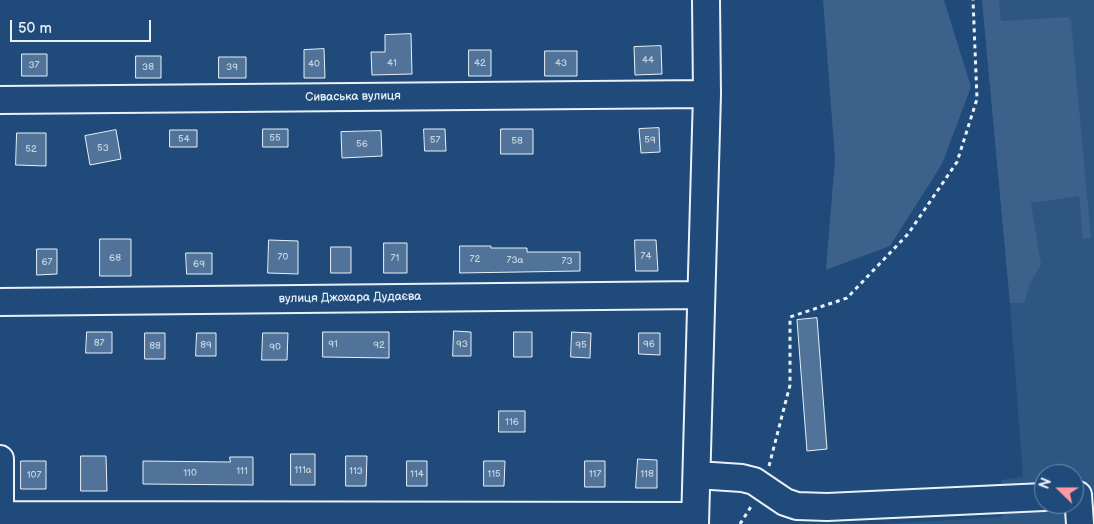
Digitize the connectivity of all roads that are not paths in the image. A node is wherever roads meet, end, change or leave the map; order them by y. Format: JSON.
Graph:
{"nodes":[{"id":1,"x":706,"y":0,"type":"edge"},
{"id":2,"x":707,"y":94,"type":"junction"},
{"id":3,"x":0,"y":100,"type":"edge"},
{"id":4,"x":701,"y":295,"type":"junction"},
{"id":5,"x":0,"y":302,"type":"edge"},
{"id":6,"x":0,"y":459,"type":"edge"},
{"id":7,"x":697,"y":475,"type":"junction"},
{"id":8,"x":1034,"y":497,"type":"edge"},
{"id":9,"x":0,"y":518,"type":"edge"},
{"id":10,"x":695,"y":520,"type":"edge"}],
"edges":[{"from":1,"to":2,"type":"street"},
{"from":2,"to":3,"type":"street","name":"Сиваська вулиця"},
{"from":2,"to":4,"type":"street"},
{"from":4,"to":5,"type":"street","name":"вулиця Джохара Дудаєва"},
{"from":4,"to":7,"type":"street"},
{"from":6,"to":9,"type":"street"},
{"from":7,"to":8,"type":"street"},
{"from":7,"to":10,"type":"street"},
{"from":9,"to":10,"type":"street"}]}
